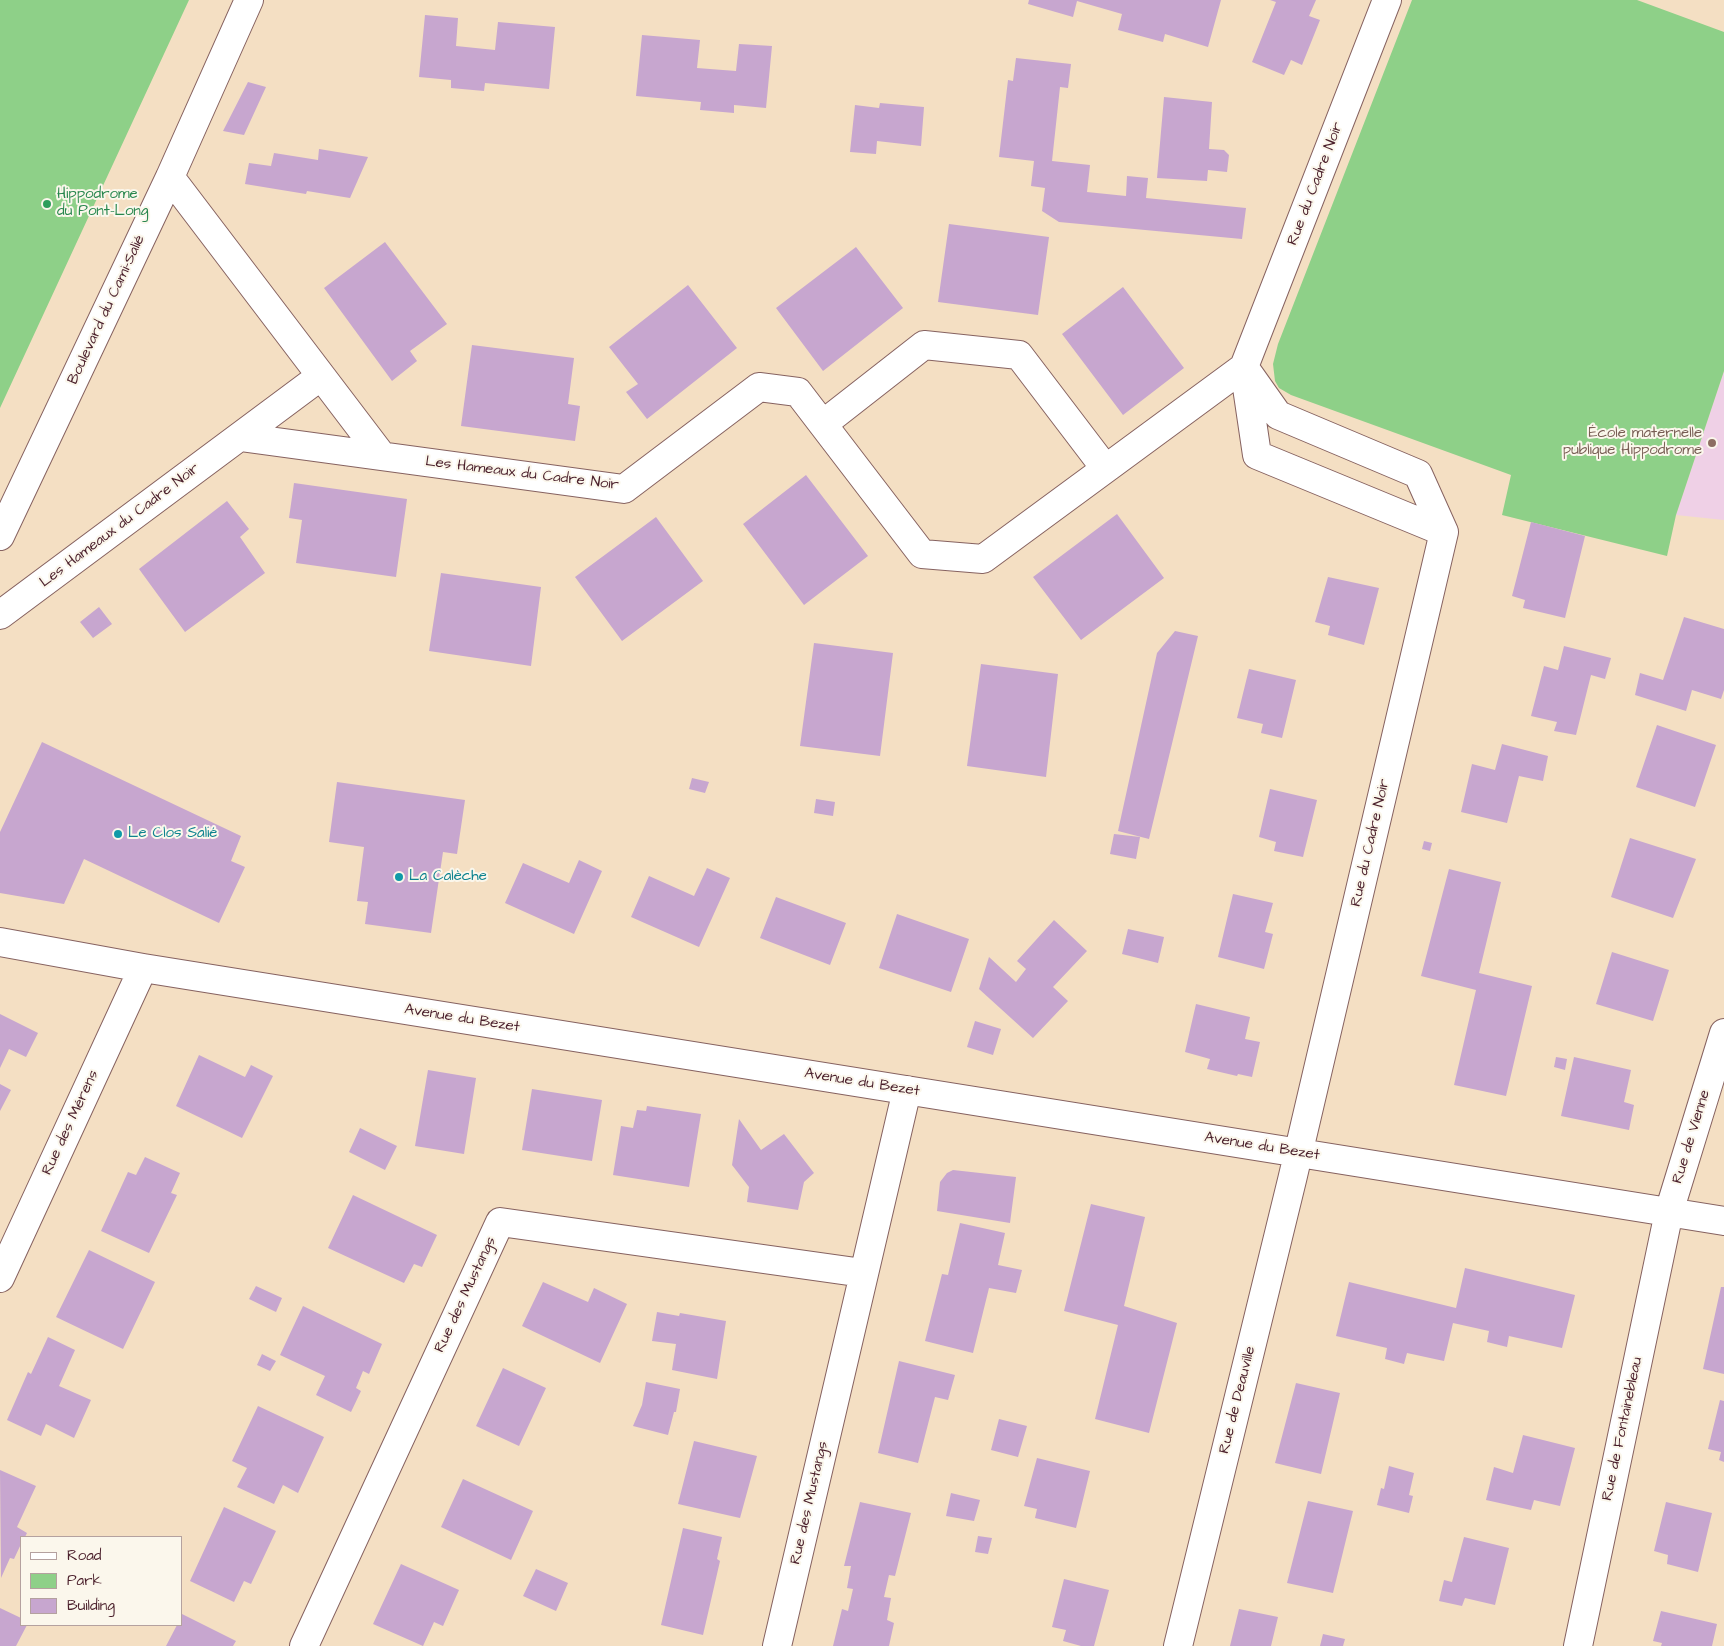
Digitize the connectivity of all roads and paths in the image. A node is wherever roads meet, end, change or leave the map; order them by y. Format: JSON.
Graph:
{"nodes":[{"id":1,"x":249,"y":0,"type":"edge"},
{"id":2,"x":1387,"y":0,"type":"edge"},
{"id":3,"x":170,"y":177,"type":"junction"},
{"id":4,"x":1244,"y":367,"type":"junction"},
{"id":5,"x":321,"y":376,"type":"junction"},
{"id":6,"x":823,"y":424,"type":"junction"},
{"id":7,"x":240,"y":437,"type":"junction"},
{"id":8,"x":382,"y":456,"type":"junction"},
{"id":9,"x":1105,"y":468,"type":"junction"},
{"id":10,"x":1444,"y":532,"type":"junction"},
{"id":11,"x":0,"y":536,"type":"edge"},
{"id":12,"x":0,"y":614,"type":"edge"},
{"id":13,"x":0,"y":942,"type":"edge"},
{"id":14,"x":143,"y":968,"type":"junction"},
{"id":15,"x":1724,"y":1033,"type":"edge"},
{"id":16,"x":907,"y":1090,"type":"junction"},
{"id":17,"x":1298,"y":1153,"type":"junction"},
{"id":18,"x":1669,"y":1212,"type":"junction"},
{"id":19,"x":1724,"y":1221,"type":"edge"},
{"id":20,"x":863,"y":1273,"type":"junction"},
{"id":21,"x":0,"y":1278,"type":"edge"},
{"id":22,"x":304,"y":1646,"type":"edge"},
{"id":23,"x":777,"y":1646,"type":"edge"},
{"id":24,"x":1178,"y":1646,"type":"edge"},
{"id":25,"x":1578,"y":1646,"type":"edge"}],
"edges":[{"from":1,"to":3,"type":"street","name":"Boulevard du Cami-Salié"},
{"from":2,"to":4,"type":"street","name":"Rue du Cadre Noir"},
{"from":3,"to":5,"type":"street"},
{"from":3,"to":11,"type":"street","name":"Boulevard du Cami-Salié"},
{"from":4,"to":9,"type":"street","name":"Les Hameaux du Cadre Noir"},
{"from":4,"to":10,"type":"street"},
{"from":4,"to":10,"type":"street","name":"Rue du Cadre Noir"},
{"from":5,"to":7,"type":"street","name":"Les Hameaux du Cadre Noir"},
{"from":5,"to":8,"type":"street"},
{"from":6,"to":8,"type":"street","name":"Les Hameaux du Cadre Noir"},
{"from":6,"to":9,"type":"street"},
{"from":6,"to":9,"type":"street","name":"Les Hameaux du Cadre Noir"},
{"from":7,"to":8,"type":"street","name":"Les Hameaux du Cadre Noir"},
{"from":7,"to":12,"type":"street","name":"Les Hameaux du Cadre Noir"},
{"from":10,"to":17,"type":"street","name":"Rue du Cadre Noir"},
{"from":13,"to":14,"type":"street","name":"Avenue du Bezet"},
{"from":14,"to":16,"type":"street","name":"Avenue du Bezet"},
{"from":14,"to":21,"type":"street","name":"Rue des Mérens"},
{"from":15,"to":18,"type":"street","name":"Rue de Vienne"},
{"from":16,"to":17,"type":"street","name":"Avenue du Bezet"},
{"from":16,"to":20,"type":"street","name":"Rue des Mustangs"},
{"from":17,"to":18,"type":"street","name":"Avenue du Bezet"},
{"from":17,"to":24,"type":"street","name":"Rue de Deauville"},
{"from":18,"to":19,"type":"street","name":"Avenue du Bezet"},
{"from":18,"to":25,"type":"street","name":"Rue de Fontainebleau"},
{"from":20,"to":22,"type":"street","name":"Rue des Mustangs"},
{"from":20,"to":23,"type":"street","name":"Rue des Mustangs"}]}
